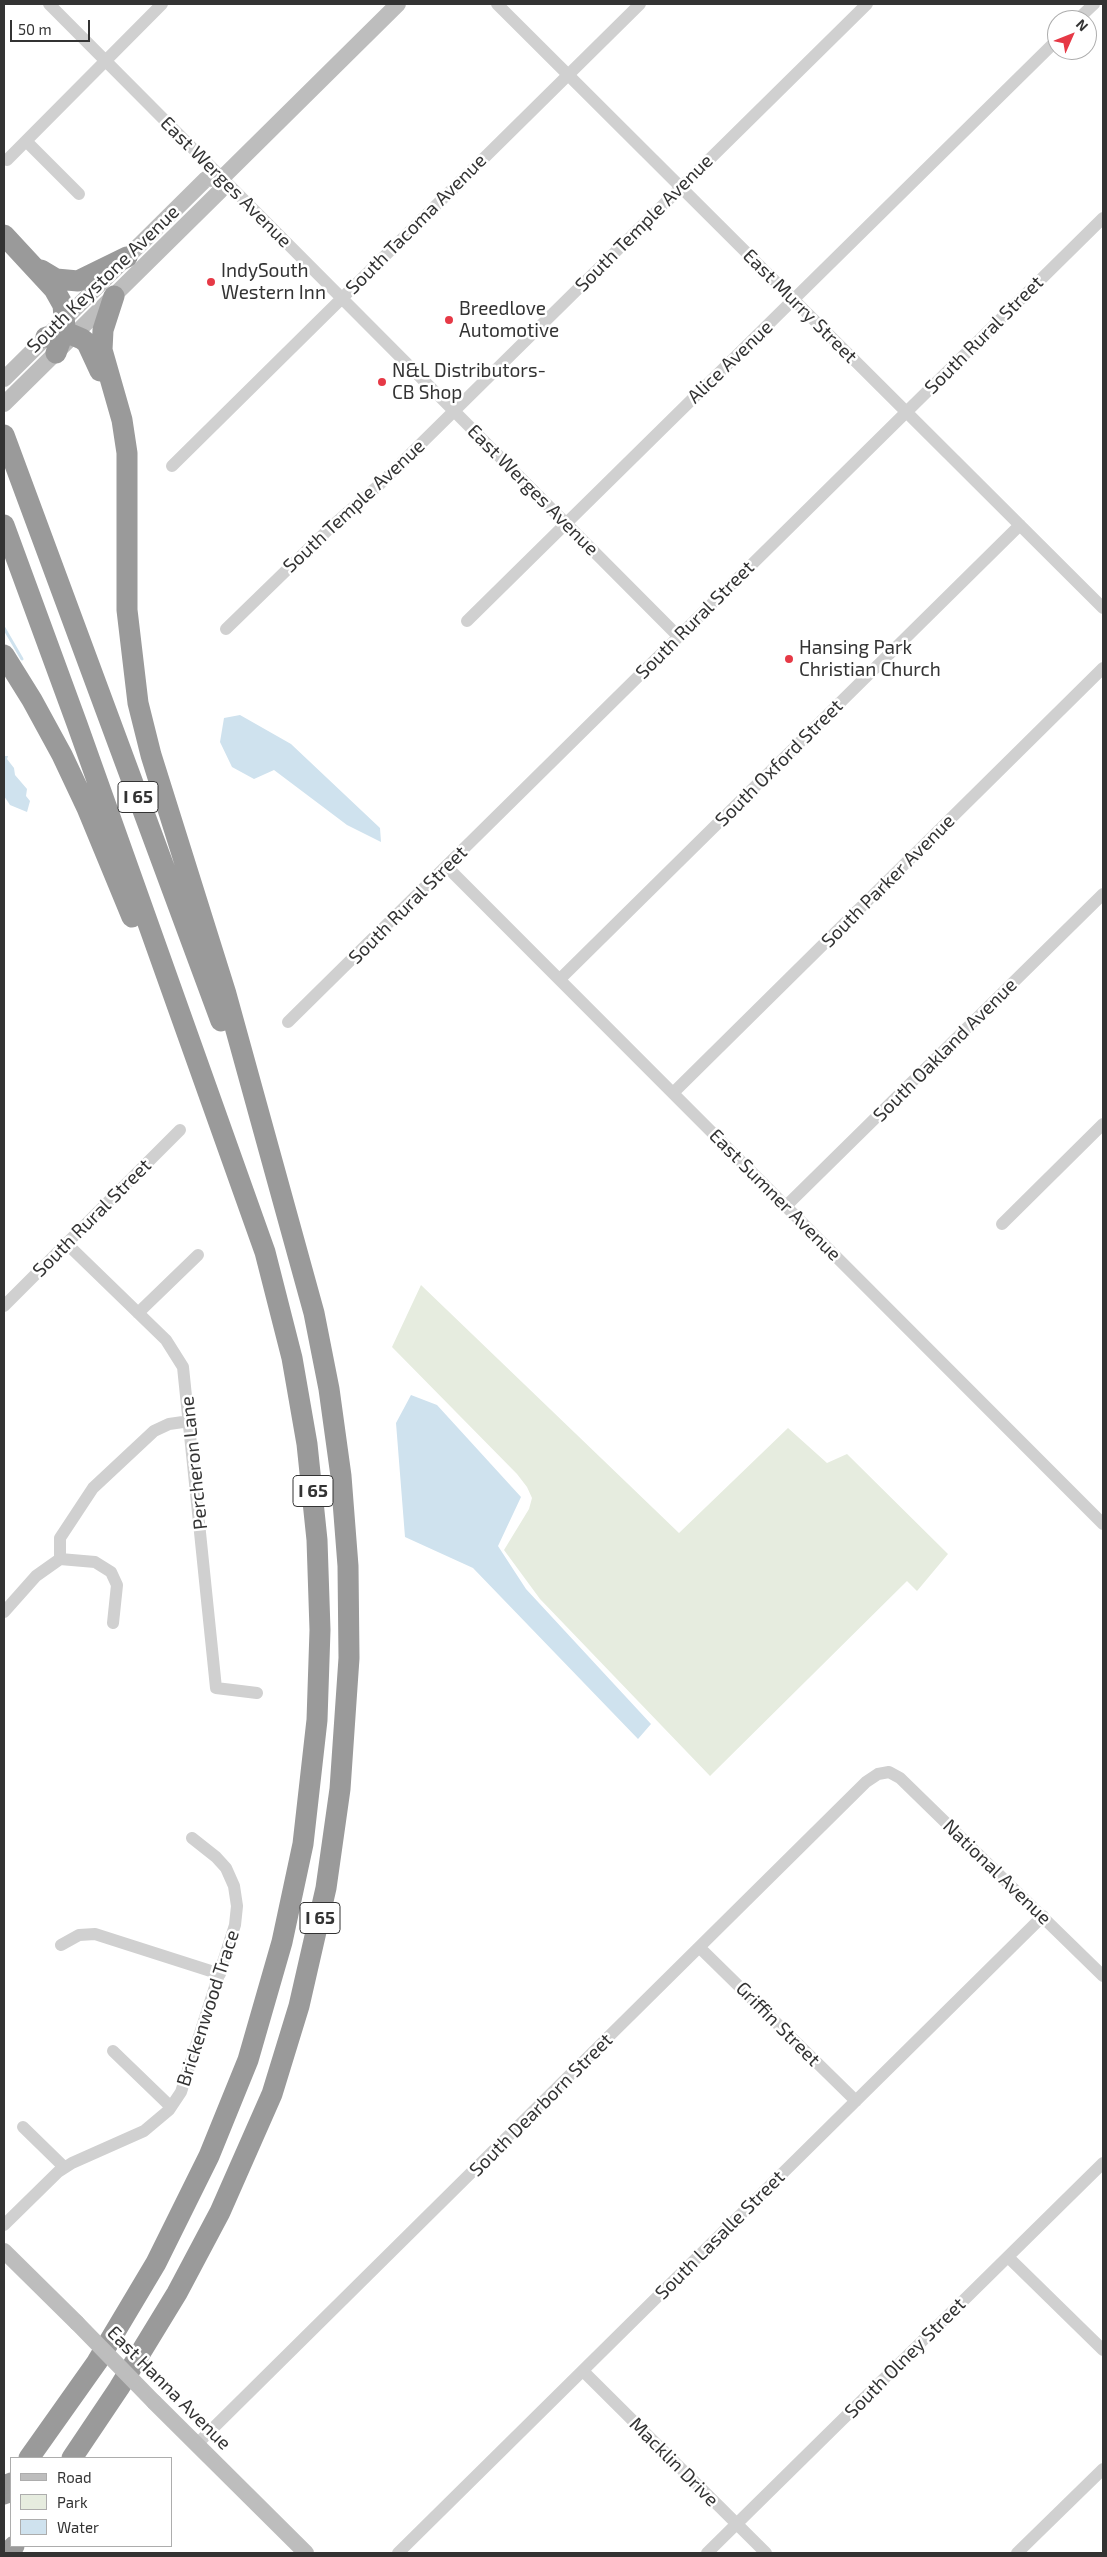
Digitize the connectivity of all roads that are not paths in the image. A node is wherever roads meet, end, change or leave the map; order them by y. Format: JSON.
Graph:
{"nodes":[{"id":1,"x":49,"y":4,"type":"edge"},
{"id":2,"x":162,"y":4,"type":"edge"},
{"id":3,"x":398,"y":4,"type":"edge"},
{"id":4,"x":497,"y":4,"type":"edge"},
{"id":5,"x":640,"y":4,"type":"edge"},
{"id":6,"x":867,"y":4,"type":"edge"},
{"id":7,"x":1047,"y":50,"type":"edge"},
{"id":8,"x":106,"y":62,"type":"junction"},
{"id":9,"x":567,"y":76,"type":"junction"},
{"id":10,"x":27,"y":142,"type":"junction"},
{"id":11,"x":8,"y":160,"type":"dead end"},
{"id":12,"x":222,"y":178,"type":"junction"},
{"id":13,"x":681,"y":187,"type":"junction"},
{"id":14,"x":79,"y":194,"type":"dead end"},
{"id":15,"x":1103,"y":219,"type":"edge"},
{"id":16,"x":4,"y":235,"type":"edge"},
{"id":17,"x":127,"y":256,"type":"junction"},
{"id":18,"x":31,"y":264,"type":"junction"},
{"id":19,"x":114,"y":296,"type":"junction"},
{"id":20,"x":342,"y":298,"type":"junction"},
{"id":21,"x":794,"y":300,"type":"junction"},
{"id":22,"x":61,"y":335,"type":"junction"},
{"id":23,"x":4,"y":379,"type":"edge"},
{"id":24,"x":112,"y":387,"type":"junction"},
{"id":25,"x":4,"y":404,"type":"edge"},
{"id":26,"x":454,"y":411,"type":"junction"},
{"id":27,"x":906,"y":412,"type":"junction"},
{"id":28,"x":5,"y":438,"type":"edge"},
{"id":29,"x":172,"y":466,"type":"dead end"},
{"id":30,"x":566,"y":524,"type":"junction"},
{"id":31,"x":4,"y":525,"type":"edge"},
{"id":32,"x":1020,"y":525,"type":"junction"},
{"id":33,"x":1103,"y":608,"type":"edge"},
{"id":34,"x":467,"y":621,"type":"dead end"},
{"id":35,"x":226,"y":629,"type":"dead end"},
{"id":36,"x":678,"y":636,"type":"junction"},
{"id":37,"x":4,"y":655,"type":"edge"},
{"id":38,"x":1103,"y":668,"type":"edge"},
{"id":39,"x":447,"y":867,"type":"junction"},
{"id":40,"x":1103,"y":894,"type":"edge"},
{"id":41,"x":560,"y":980,"type":"junction"},
{"id":42,"x":288,"y":1022,"type":"dead end"},
{"id":43,"x":673,"y":1094,"type":"junction"},
{"id":44,"x":1103,"y":1124,"type":"edge"},
{"id":45,"x":180,"y":1130,"type":"dead end"},
{"id":46,"x":270,"y":1153,"type":"junction"},
{"id":47,"x":234,"y":1161,"type":"junction"},
{"id":48,"x":786,"y":1206,"type":"junction"},
{"id":49,"x":1002,"y":1224,"type":"dead end"},
{"id":50,"x":66,"y":1243,"type":"junction"},
{"id":51,"x":198,"y":1254,"type":"dead end"},
{"id":52,"x":4,"y":1306,"type":"edge"},
{"id":53,"x":138,"y":1313,"type":"junction"},
{"id":54,"x":190,"y":1420,"type":"junction"},
{"id":55,"x":1103,"y":1524,"type":"edge"},
{"id":56,"x":60,"y":1559,"type":"junction"},
{"id":57,"x":4,"y":1612,"type":"edge"},
{"id":58,"x":113,"y":1624,"type":"dead end"},
{"id":59,"x":256,"y":1693,"type":"dead end"},
{"id":60,"x":889,"y":1772,"type":"joint"},
{"id":61,"x":192,"y":1838,"type":"dead end"},
{"id":62,"x":1042,"y":1916,"type":"junction"},
{"id":63,"x":61,"y":1945,"type":"dead end"},
{"id":64,"x":700,"y":1948,"type":"junction"},
{"id":65,"x":220,"y":1974,"type":"junction"},
{"id":66,"x":1103,"y":1976,"type":"edge"},
{"id":67,"x":113,"y":2051,"type":"dead end"},
{"id":68,"x":856,"y":2101,"type":"junction"},
{"id":69,"x":172,"y":2107,"type":"junction"},
{"id":70,"x":22,"y":2127,"type":"dead end"},
{"id":71,"x":1103,"y":2163,"type":"edge"},
{"id":72,"x":64,"y":2168,"type":"junction"},
{"id":73,"x":4,"y":2224,"type":"edge"},
{"id":74,"x":4,"y":2251,"type":"edge"},
{"id":75,"x":1008,"y":2257,"type":"junction"},
{"id":76,"x":1103,"y":2350,"type":"edge"},
{"id":77,"x":583,"y":2371,"type":"junction"},
{"id":78,"x":119,"y":2388,"type":"junction"},
{"id":79,"x":197,"y":2444,"type":"junction"},
{"id":80,"x":30,"y":2457,"type":"edge"},
{"id":81,"x":73,"y":2457,"type":"edge"},
{"id":82,"x":79,"y":2457,"type":"edge"},
{"id":83,"x":1103,"y":2469,"type":"edge"},
{"id":84,"x":736,"y":2524,"type":"junction"},
{"id":85,"x":306,"y":2553,"type":"edge"},
{"id":86,"x":398,"y":2553,"type":"edge"},
{"id":87,"x":707,"y":2553,"type":"edge"},
{"id":88,"x":766,"y":2553,"type":"edge"},
{"id":89,"x":1017,"y":2553,"type":"edge"}],
"edges":[{"from":1,"to":8,"type":"street","name":"East Werges Avenue"},
{"from":2,"to":8,"type":"street"},
{"from":3,"to":12,"type":"main road","name":"South Keystone Avenue"},
{"from":4,"to":9,"type":"street","name":"East Murry Street"},
{"from":5,"to":9,"type":"street","name":"South Tacoma Avenue"},
{"from":6,"to":13,"type":"street","name":"South Temple Avenue"},
{"from":7,"to":21,"type":"street","name":"Alice Avenue"},
{"from":8,"to":10,"type":"street"},
{"from":8,"to":12,"type":"street","name":"East Werges Avenue"},
{"from":9,"to":13,"type":"street","name":"East Murry Street"},
{"from":9,"to":20,"type":"street","name":"South Tacoma Avenue"},
{"from":10,"to":11,"type":"street"},
{"from":10,"to":14,"type":"street"},
{"from":12,"to":17,"type":"main road","name":"South Keystone Avenue"},
{"from":12,"to":19,"type":"main road","name":"South Keystone Avenue"},
{"from":12,"to":20,"type":"street","name":"East Werges Avenue"},
{"from":13,"to":21,"type":"street","name":"East Murry Street"},
{"from":13,"to":26,"type":"street","name":"South Temple Avenue"},
{"from":15,"to":27,"type":"street","name":"South Rural Street"},
{"from":16,"to":18,"type":"highway"},
{"from":17,"to":18,"type":"highway"},
{"from":17,"to":22,"type":"main road","name":"South Keystone Avenue"},
{"from":18,"to":22,"type":"highway"},
{"from":19,"to":22,"type":"main road","name":"South Keystone Avenue"},
{"from":19,"to":24,"type":"highway"},
{"from":20,"to":26,"type":"street","name":"East Werges Avenue"},
{"from":20,"to":29,"type":"street","name":"South Tacoma Avenue"},
{"from":21,"to":27,"type":"street","name":"East Murry Street"},
{"from":21,"to":30,"type":"street","name":"Alice Avenue"},
{"from":22,"to":23,"type":"main road","name":"South Keystone Avenue"},
{"from":22,"to":24,"type":"highway"},
{"from":22,"to":25,"type":"main road","name":"South Keystone Avenue"},
{"from":24,"to":46,"type":"highway"},
{"from":26,"to":30,"type":"street","name":"East Werges Avenue"},
{"from":26,"to":35,"type":"street","name":"South Temple Avenue"},
{"from":27,"to":32,"type":"street","name":"East Murry Street"},
{"from":27,"to":36,"type":"street","name":"South Rural Street"},
{"from":28,"to":46,"type":"highway","number":"I 65"},
{"from":30,"to":34,"type":"street","name":"Alice Avenue"},
{"from":30,"to":36,"type":"street","name":"East Werges Avenue"},
{"from":31,"to":47,"type":"highway","number":"I 65"},
{"from":32,"to":33,"type":"street","name":"East Murry Street"},
{"from":32,"to":41,"type":"street","name":"South Oxford Street"},
{"from":36,"to":39,"type":"street","name":"South Rural Street"},
{"from":37,"to":47,"type":"highway"},
{"from":38,"to":43,"type":"street","name":"South Parker Avenue"},
{"from":39,"to":41,"type":"street","name":"East Sumner Avenue"},
{"from":39,"to":42,"type":"street","name":"South Rural Street"},
{"from":40,"to":48,"type":"street","name":"South Oakland Avenue"},
{"from":41,"to":43,"type":"street","name":"East Sumner Avenue"},
{"from":43,"to":48,"type":"street","name":"East Sumner Avenue"},
{"from":44,"to":49,"type":"street"},
{"from":45,"to":50,"type":"street","name":"South Rural Street"},
{"from":46,"to":78,"type":"highway","number":"I 65"},
{"from":47,"to":80,"type":"highway","number":"I 65"},
{"from":48,"to":55,"type":"street","name":"East Sumner Avenue"},
{"from":50,"to":52,"type":"street","name":"South Rural Street"},
{"from":50,"to":53,"type":"street","name":"Percheron Lane"},
{"from":51,"to":53,"type":"street"},
{"from":53,"to":54,"type":"street","name":"Percheron Lane"},
{"from":54,"to":56,"type":"street"},
{"from":54,"to":59,"type":"street","name":"Percheron Lane"},
{"from":56,"to":57,"type":"street"},
{"from":56,"to":58,"type":"street"},
{"from":60,"to":62,"type":"street","name":"National Avenue"},
{"from":60,"to":64,"type":"street","name":"South Dearborn Street"},
{"from":61,"to":65,"type":"street","name":"Brickenwood Trace"},
{"from":62,"to":66,"type":"street","name":"National Avenue"},
{"from":62,"to":68,"type":"street","name":"South Lasalle Street"},
{"from":63,"to":65,"type":"street"},
{"from":64,"to":68,"type":"street","name":"Griffin Street"},
{"from":64,"to":79,"type":"street","name":"South Dearborn Street"},
{"from":65,"to":69,"type":"street","name":"Brickenwood Trace"},
{"from":67,"to":69,"type":"street"},
{"from":68,"to":77,"type":"street","name":"South Lasalle Street"},
{"from":69,"to":72,"type":"street","name":"Brickenwood Trace"},
{"from":70,"to":72,"type":"street"},
{"from":71,"to":75,"type":"street","name":"South Olney Street"},
{"from":72,"to":73,"type":"street","name":"Brickenwood Trace"},
{"from":74,"to":79,"type":"main road","name":"East Hanna Avenue","bridge":true},
{"from":75,"to":76,"type":"street"},
{"from":75,"to":84,"type":"street","name":"South Olney Street"},
{"from":77,"to":84,"type":"street","name":"Macklin Drive"},
{"from":77,"to":86,"type":"street","name":"South Lasalle Street"},
{"from":78,"to":81,"type":"highway","number":"I 65"},
{"from":78,"to":82,"type":"highway"},
{"from":79,"to":85,"type":"main road","name":"East Hanna Avenue"},
{"from":83,"to":89,"type":"street"},
{"from":84,"to":87,"type":"street","name":"South Olney Street"},
{"from":84,"to":88,"type":"street","name":"Macklin Drive"}]}
